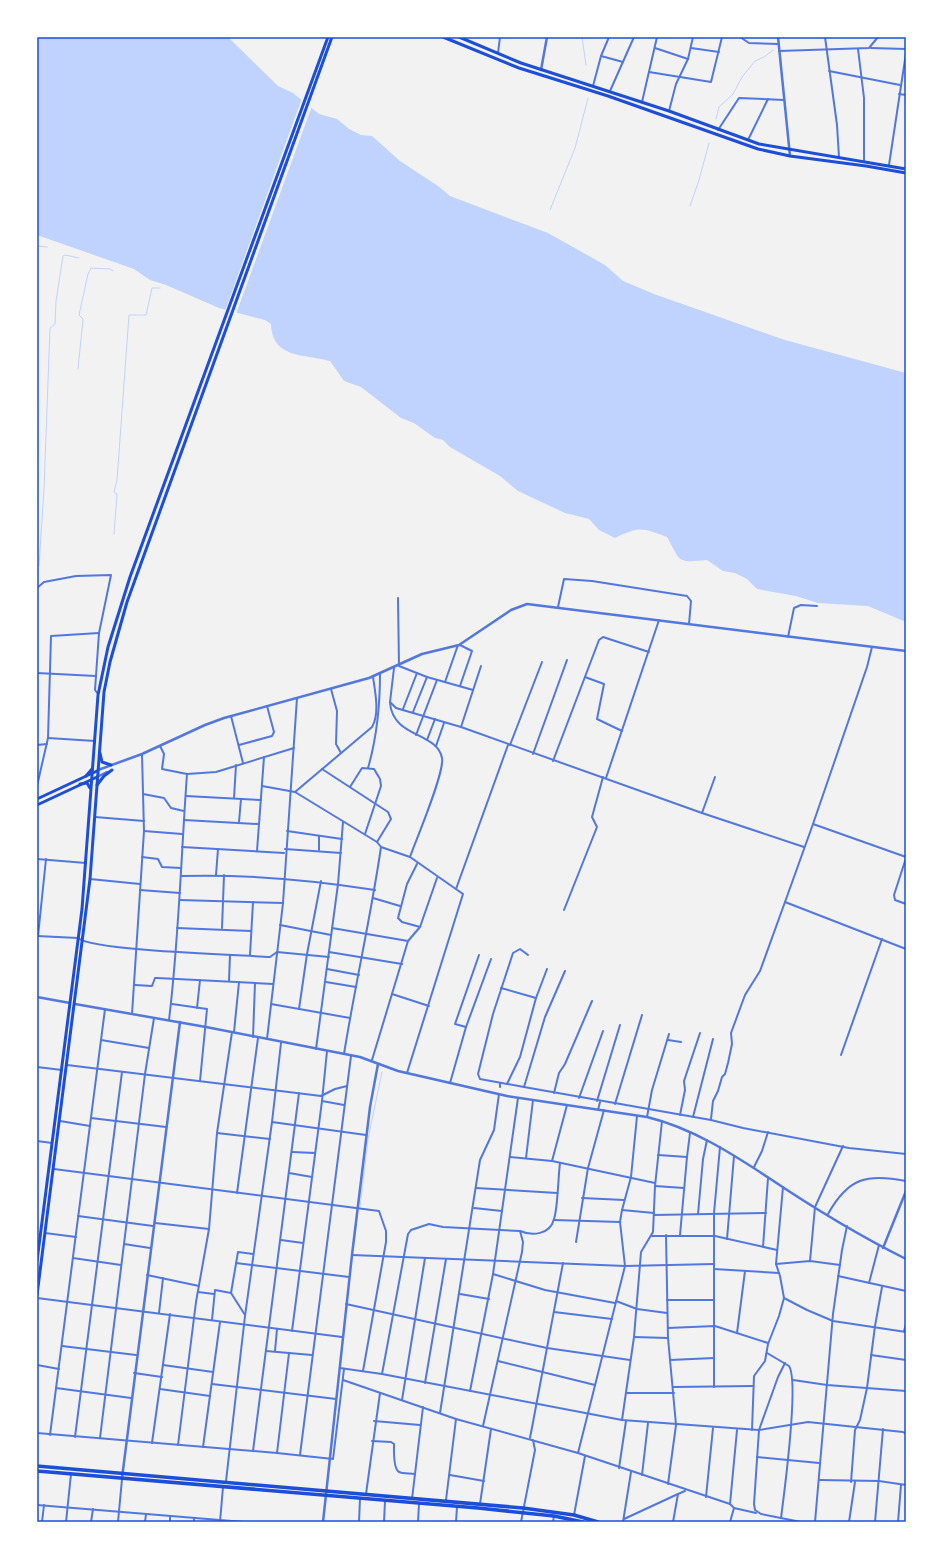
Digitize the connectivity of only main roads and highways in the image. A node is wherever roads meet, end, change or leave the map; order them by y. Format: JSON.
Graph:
{"nodes":[{"id":1,"x":328,"y":37,"type":"edge"},
{"id":2,"x":332,"y":37,"type":"edge"},
{"id":3,"x":443,"y":37,"type":"edge"},
{"id":4,"x":459,"y":37,"type":"edge"},
{"id":5,"x":906,"y":169,"type":"edge"},
{"id":6,"x":906,"y":173,"type":"edge"},
{"id":7,"x":99,"y":748,"type":"junction"},
{"id":8,"x":93,"y":765,"type":"junction"},
{"id":9,"x":111,"y":765,"type":"road end"},
{"id":10,"x":112,"y":770,"type":"road end"},
{"id":11,"x":97,"y":771,"type":"junction"},
{"id":12,"x":92,"y":772,"type":"junction"},
{"id":13,"x":86,"y":776,"type":"junction"},
{"id":14,"x":97,"y":777,"type":"junction"},
{"id":15,"x":92,"y":779,"type":"junction"},
{"id":16,"x":80,"y":784,"type":"junction"},
{"id":17,"x":96,"y":787,"type":"junction"},
{"id":18,"x":91,"y":791,"type":"junction"},
{"id":19,"x":37,"y":799,"type":"edge"},
{"id":20,"x":37,"y":805,"type":"edge"},
{"id":21,"x":37,"y":1261,"type":"edge"},
{"id":22,"x":37,"y":1297,"type":"edge"},
{"id":23,"x":37,"y":1466,"type":"edge"},
{"id":24,"x":37,"y":1471,"type":"edge"},
{"id":25,"x":122,"y":1476,"type":"junction"},
{"id":26,"x":326,"y":1494,"type":"junction"},
{"id":27,"x":522,"y":1511,"type":"junction"},
{"id":28,"x":583,"y":1522,"type":"edge"},
{"id":29,"x":598,"y":1522,"type":"edge"}],
"edges":[{"from":1,"to":8,"type":"main road"},
{"from":2,"to":7,"type":"main road"},
{"from":3,"to":6,"type":"main road"},
{"from":4,"to":5,"type":"main road"},
{"from":7,"to":9,"type":"main road"},
{"from":7,"to":11,"type":"main road"},
{"from":8,"to":12,"type":"main road"},
{"from":8,"to":13,"type":"main road"},
{"from":10,"to":17,"type":"main road"},
{"from":11,"to":12,"type":"main road"},
{"from":11,"to":14,"type":"main road"},
{"from":12,"to":13,"type":"main road"},
{"from":12,"to":15,"type":"main road"},
{"from":13,"to":19,"type":"main road"},
{"from":14,"to":15,"type":"main road"},
{"from":14,"to":17,"type":"main road"},
{"from":15,"to":16,"type":"main road"},
{"from":15,"to":18,"type":"main road"},
{"from":16,"to":18,"type":"main road"},
{"from":16,"to":20,"type":"main road"},
{"from":17,"to":22,"type":"main road"},
{"from":18,"to":21,"type":"main road"},
{"from":23,"to":25,"type":"highway"},
{"from":24,"to":25,"type":"highway"},
{"from":25,"to":26,"type":"highway"},
{"from":25,"to":26,"type":"highway"},
{"from":26,"to":27,"type":"highway"},
{"from":26,"to":27,"type":"highway"},
{"from":27,"to":28,"type":"highway"},
{"from":27,"to":29,"type":"highway"}]}
